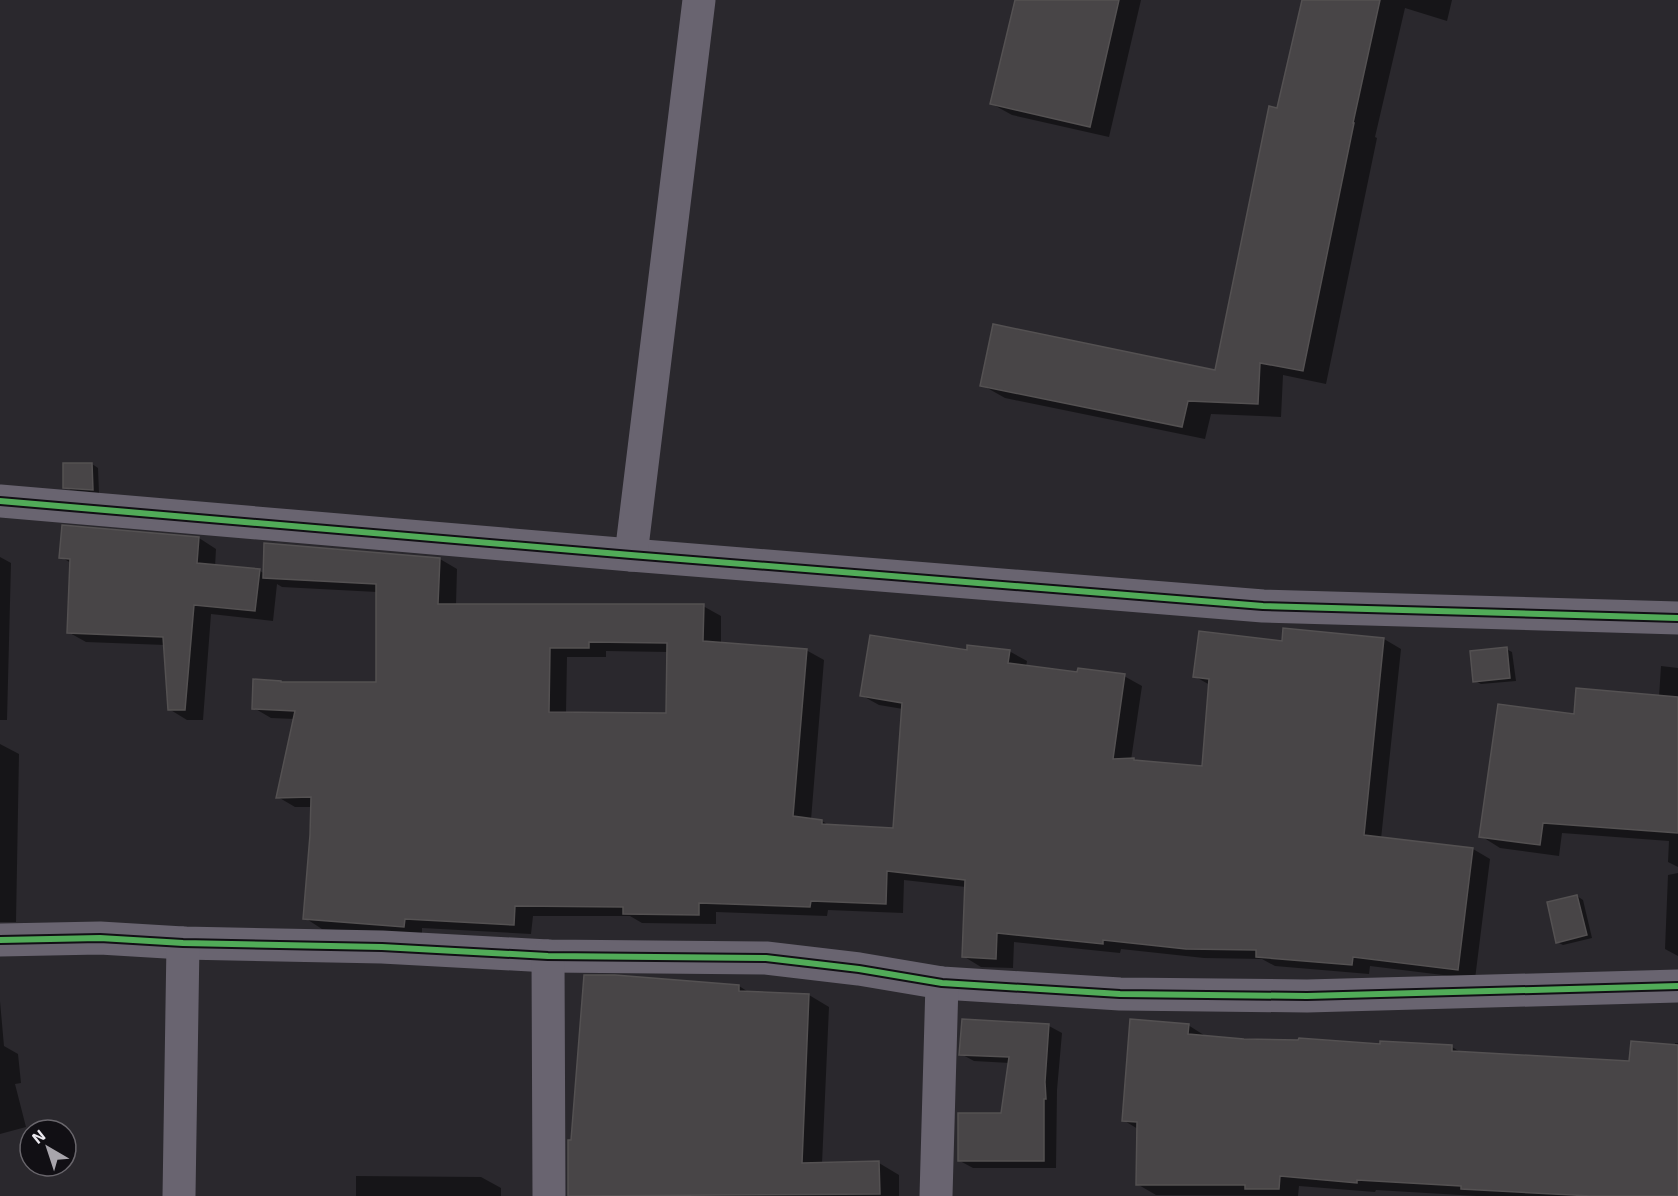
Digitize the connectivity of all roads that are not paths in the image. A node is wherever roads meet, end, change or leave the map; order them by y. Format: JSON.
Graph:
{"nodes":[{"id":1,"x":699,"y":0,"type":"edge"},
{"id":2,"x":0,"y":501,"type":"edge"},
{"id":3,"x":631,"y":555,"type":"junction"},
{"id":4,"x":1678,"y":618,"type":"edge"},
{"id":5,"x":0,"y":940,"type":"edge"},
{"id":6,"x":183,"y":943,"type":"junction"},
{"id":7,"x":548,"y":956,"type":"junction"},
{"id":8,"x":942,"y":982,"type":"junction"},
{"id":9,"x":1678,"y":986,"type":"edge"},
{"id":10,"x":179,"y":1196,"type":"edge"},
{"id":11,"x":549,"y":1196,"type":"edge"},
{"id":12,"x":936,"y":1196,"type":"edge"}],
"edges":[{"from":1,"to":3,"type":"street"},
{"from":2,"to":3,"type":"street"},
{"from":3,"to":4,"type":"street"},
{"from":5,"to":6,"type":"street"},
{"from":6,"to":7,"type":"street"},
{"from":6,"to":10,"type":"street"},
{"from":7,"to":8,"type":"street"},
{"from":7,"to":11,"type":"street"},
{"from":8,"to":9,"type":"street"},
{"from":8,"to":12,"type":"street"}]}
